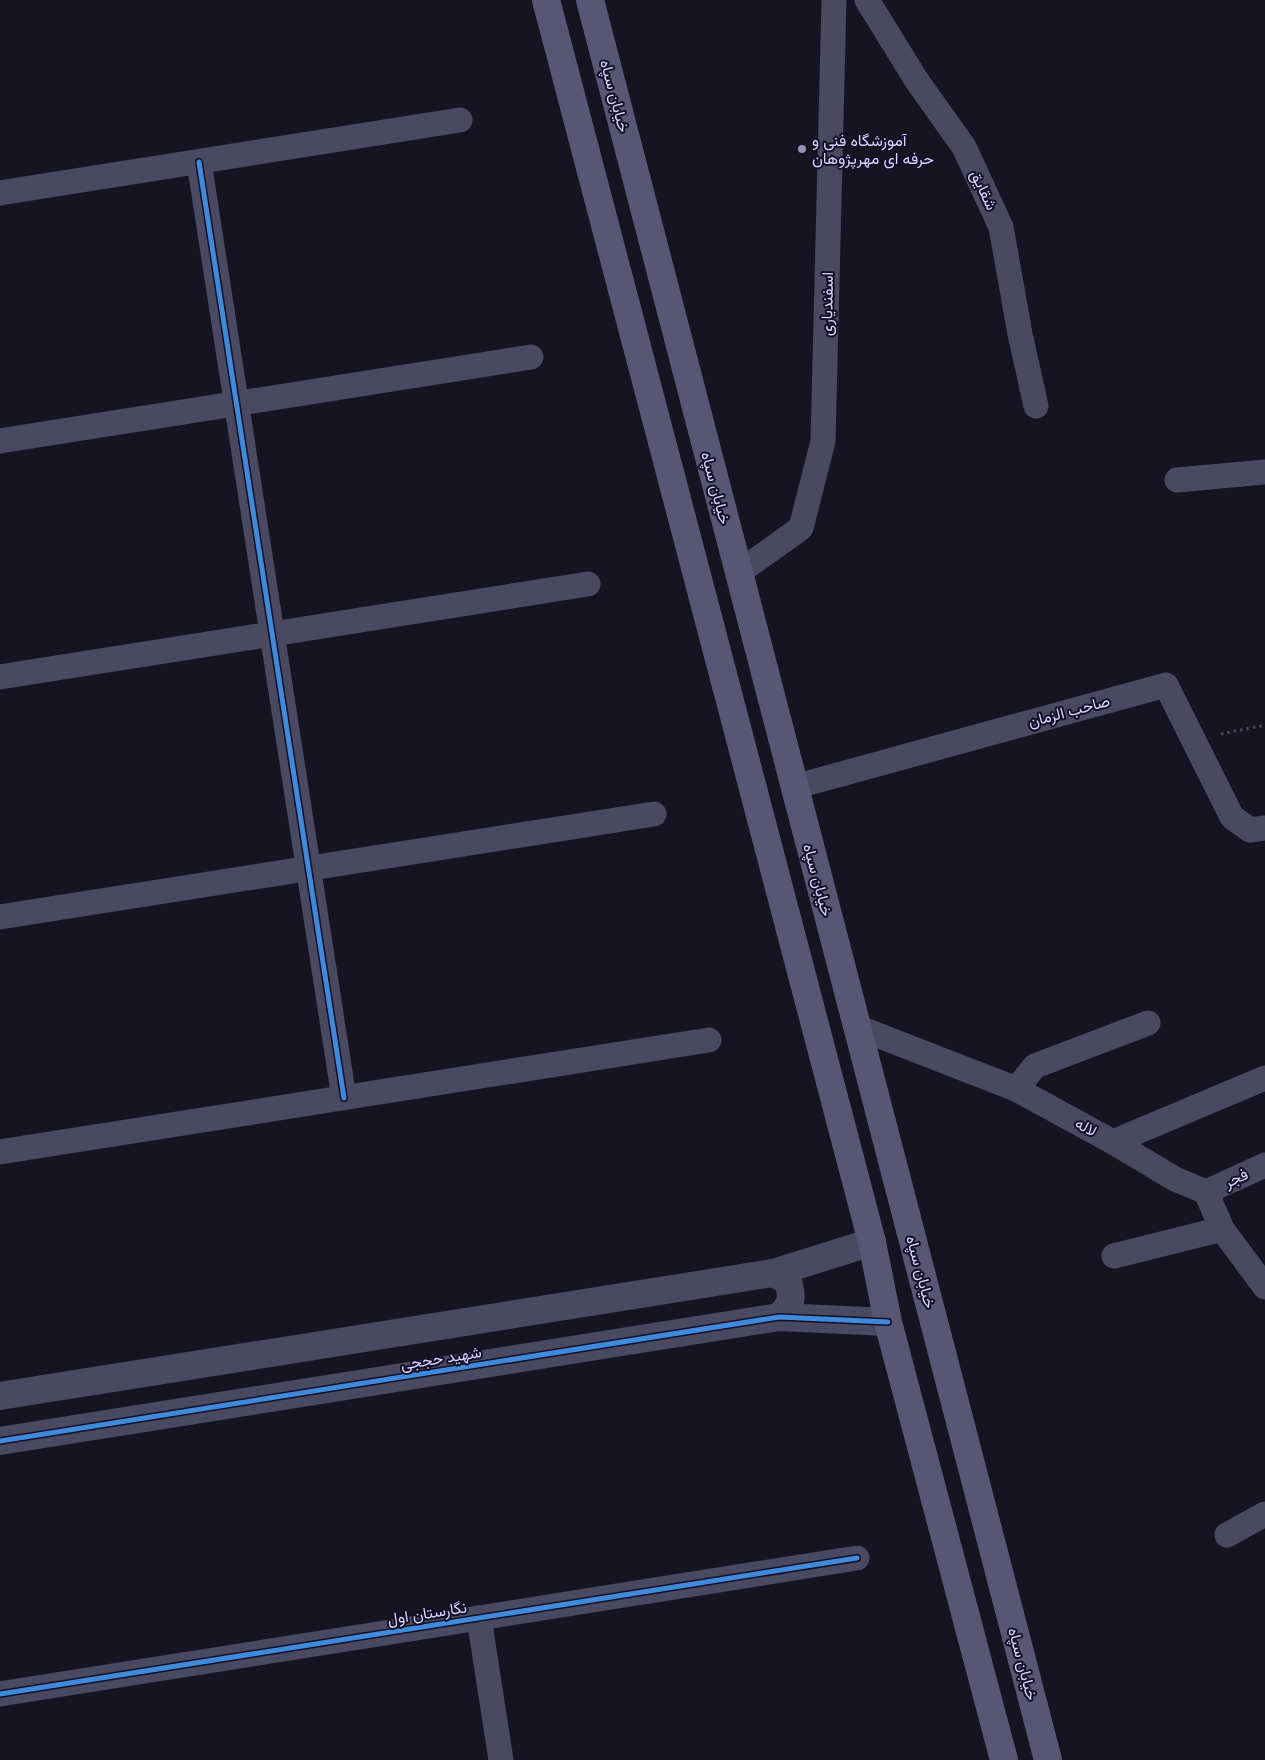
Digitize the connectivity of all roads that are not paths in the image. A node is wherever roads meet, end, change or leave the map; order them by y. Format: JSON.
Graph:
{"nodes":[{"id":1,"x":546,"y":0,"type":"edge"},
{"id":2,"x":590,"y":0,"type":"edge"},
{"id":3,"x":863,"y":0,"type":"edge"},
{"id":4,"x":867,"y":0,"type":"edge"},
{"id":5,"x":834,"y":8,"type":"edge"},
{"id":6,"x":460,"y":120,"type":"dead end"},
{"id":7,"x":199,"y":162,"type":"junction"},
{"id":8,"x":0,"y":193,"type":"edge"},
{"id":9,"x":531,"y":356,"type":"dead end"},
{"id":10,"x":236,"y":404,"type":"junction"},
{"id":11,"x":1036,"y":406,"type":"dead end"},
{"id":12,"x":0,"y":441,"type":"edge"},
{"id":13,"x":1265,"y":472,"type":"edge"},
{"id":14,"x":1177,"y":480,"type":"dead end"},
{"id":15,"x":738,"y":573,"type":"junction"},
{"id":16,"x":588,"y":584,"type":"dead end"},
{"id":17,"x":272,"y":634,"type":"junction"},
{"id":18,"x":0,"y":677,"type":"edge"},
{"id":19,"x":794,"y":787,"type":"junction"},
{"id":20,"x":654,"y":814,"type":"dead end"},
{"id":21,"x":1265,"y":828,"type":"edge"},
{"id":22,"x":308,"y":868,"type":"junction"},
{"id":23,"x":0,"y":917,"type":"edge"},
{"id":24,"x":1148,"y":1023,"type":"dead end"},
{"id":25,"x":857,"y":1027,"type":"junction"},
{"id":26,"x":709,"y":1040,"type":"dead end"},
{"id":27,"x":1265,"y":1078,"type":"edge"},
{"id":28,"x":1016,"y":1088,"type":"junction"},
{"id":29,"x":344,"y":1098,"type":"junction"},
{"id":30,"x":1113,"y":1142,"type":"junction"},
{"id":31,"x":0,"y":1152,"type":"edge"},
{"id":32,"x":1265,"y":1165,"type":"edge"},
{"id":33,"x":1206,"y":1192,"type":"junction"},
{"id":34,"x":1222,"y":1229,"type":"junction"},
{"id":35,"x":872,"y":1242,"type":"junction"},
{"id":36,"x":1114,"y":1256,"type":"dead end"},
{"id":37,"x":773,"y":1273,"type":"junction"},
{"id":38,"x":1265,"y":1287,"type":"edge"},
{"id":39,"x":779,"y":1317,"type":"junction"},
{"id":40,"x":888,"y":1322,"type":"junction"},
{"id":41,"x":0,"y":1396,"type":"edge"},
{"id":42,"x":0,"y":1441,"type":"edge"},
{"id":43,"x":1265,"y":1514,"type":"edge"},
{"id":44,"x":1227,"y":1535,"type":"dead end"},
{"id":45,"x":857,"y":1558,"type":"dead end"},
{"id":46,"x":479,"y":1618,"type":"junction"},
{"id":47,"x":0,"y":1694,"type":"edge"},
{"id":48,"x":501,"y":1760,"type":"edge"},
{"id":49,"x":1004,"y":1760,"type":"edge"},
{"id":50,"x":1048,"y":1760,"type":"edge"}],
"edges":[{"from":1,"to":35,"type":"main road"},
{"from":2,"to":15,"type":"main road","name":"خیابان سپاه"},
{"from":3,"to":5,"type":"street"},
{"from":4,"to":11,"type":"street","name":"شقایق"},
{"from":5,"to":15,"type":"street","name":"اسفندیاری"},
{"from":6,"to":7,"type":"street"},
{"from":7,"to":8,"type":"street"},
{"from":7,"to":10,"type":"street"},
{"from":9,"to":10,"type":"street"},
{"from":10,"to":12,"type":"street"},
{"from":10,"to":17,"type":"street"},
{"from":13,"to":14,"type":"street"},
{"from":15,"to":19,"type":"main road","name":"خیابان سپاه"},
{"from":16,"to":17,"type":"street"},
{"from":17,"to":18,"type":"street"},
{"from":17,"to":22,"type":"street"},
{"from":19,"to":21,"type":"street","name":"صاحب الزمان"},
{"from":19,"to":25,"type":"main road","name":"خیابان سپاه"},
{"from":20,"to":22,"type":"street"},
{"from":22,"to":23,"type":"street"},
{"from":22,"to":29,"type":"street"},
{"from":24,"to":28,"type":"street"},
{"from":25,"to":28,"type":"street","name":"لاله"},
{"from":25,"to":50,"type":"main road","name":"خیابان سپاه"},
{"from":26,"to":29,"type":"street"},
{"from":27,"to":30,"type":"street"},
{"from":28,"to":30,"type":"street","name":"لاله"},
{"from":29,"to":31,"type":"street"},
{"from":30,"to":33,"type":"street","name":"لاله"},
{"from":32,"to":33,"type":"street","name":"فجر"},
{"from":33,"to":34,"type":"street"},
{"from":34,"to":36,"type":"street"},
{"from":34,"to":38,"type":"street"},
{"from":35,"to":37,"type":"street","name":"شهید حججی"},
{"from":35,"to":40,"type":"main road"},
{"from":37,"to":39,"type":"street"},
{"from":37,"to":41,"type":"street","name":"شهید حججی"},
{"from":39,"to":40,"type":"street","name":"شهید حججی"},
{"from":39,"to":42,"type":"street","name":"شهید حججی"},
{"from":40,"to":49,"type":"main road"},
{"from":43,"to":44,"type":"street"},
{"from":45,"to":46,"type":"street","name":"نگارستان اول"},
{"from":46,"to":47,"type":"street","name":"نگارستان اول"},
{"from":46,"to":48,"type":"street"}]}
